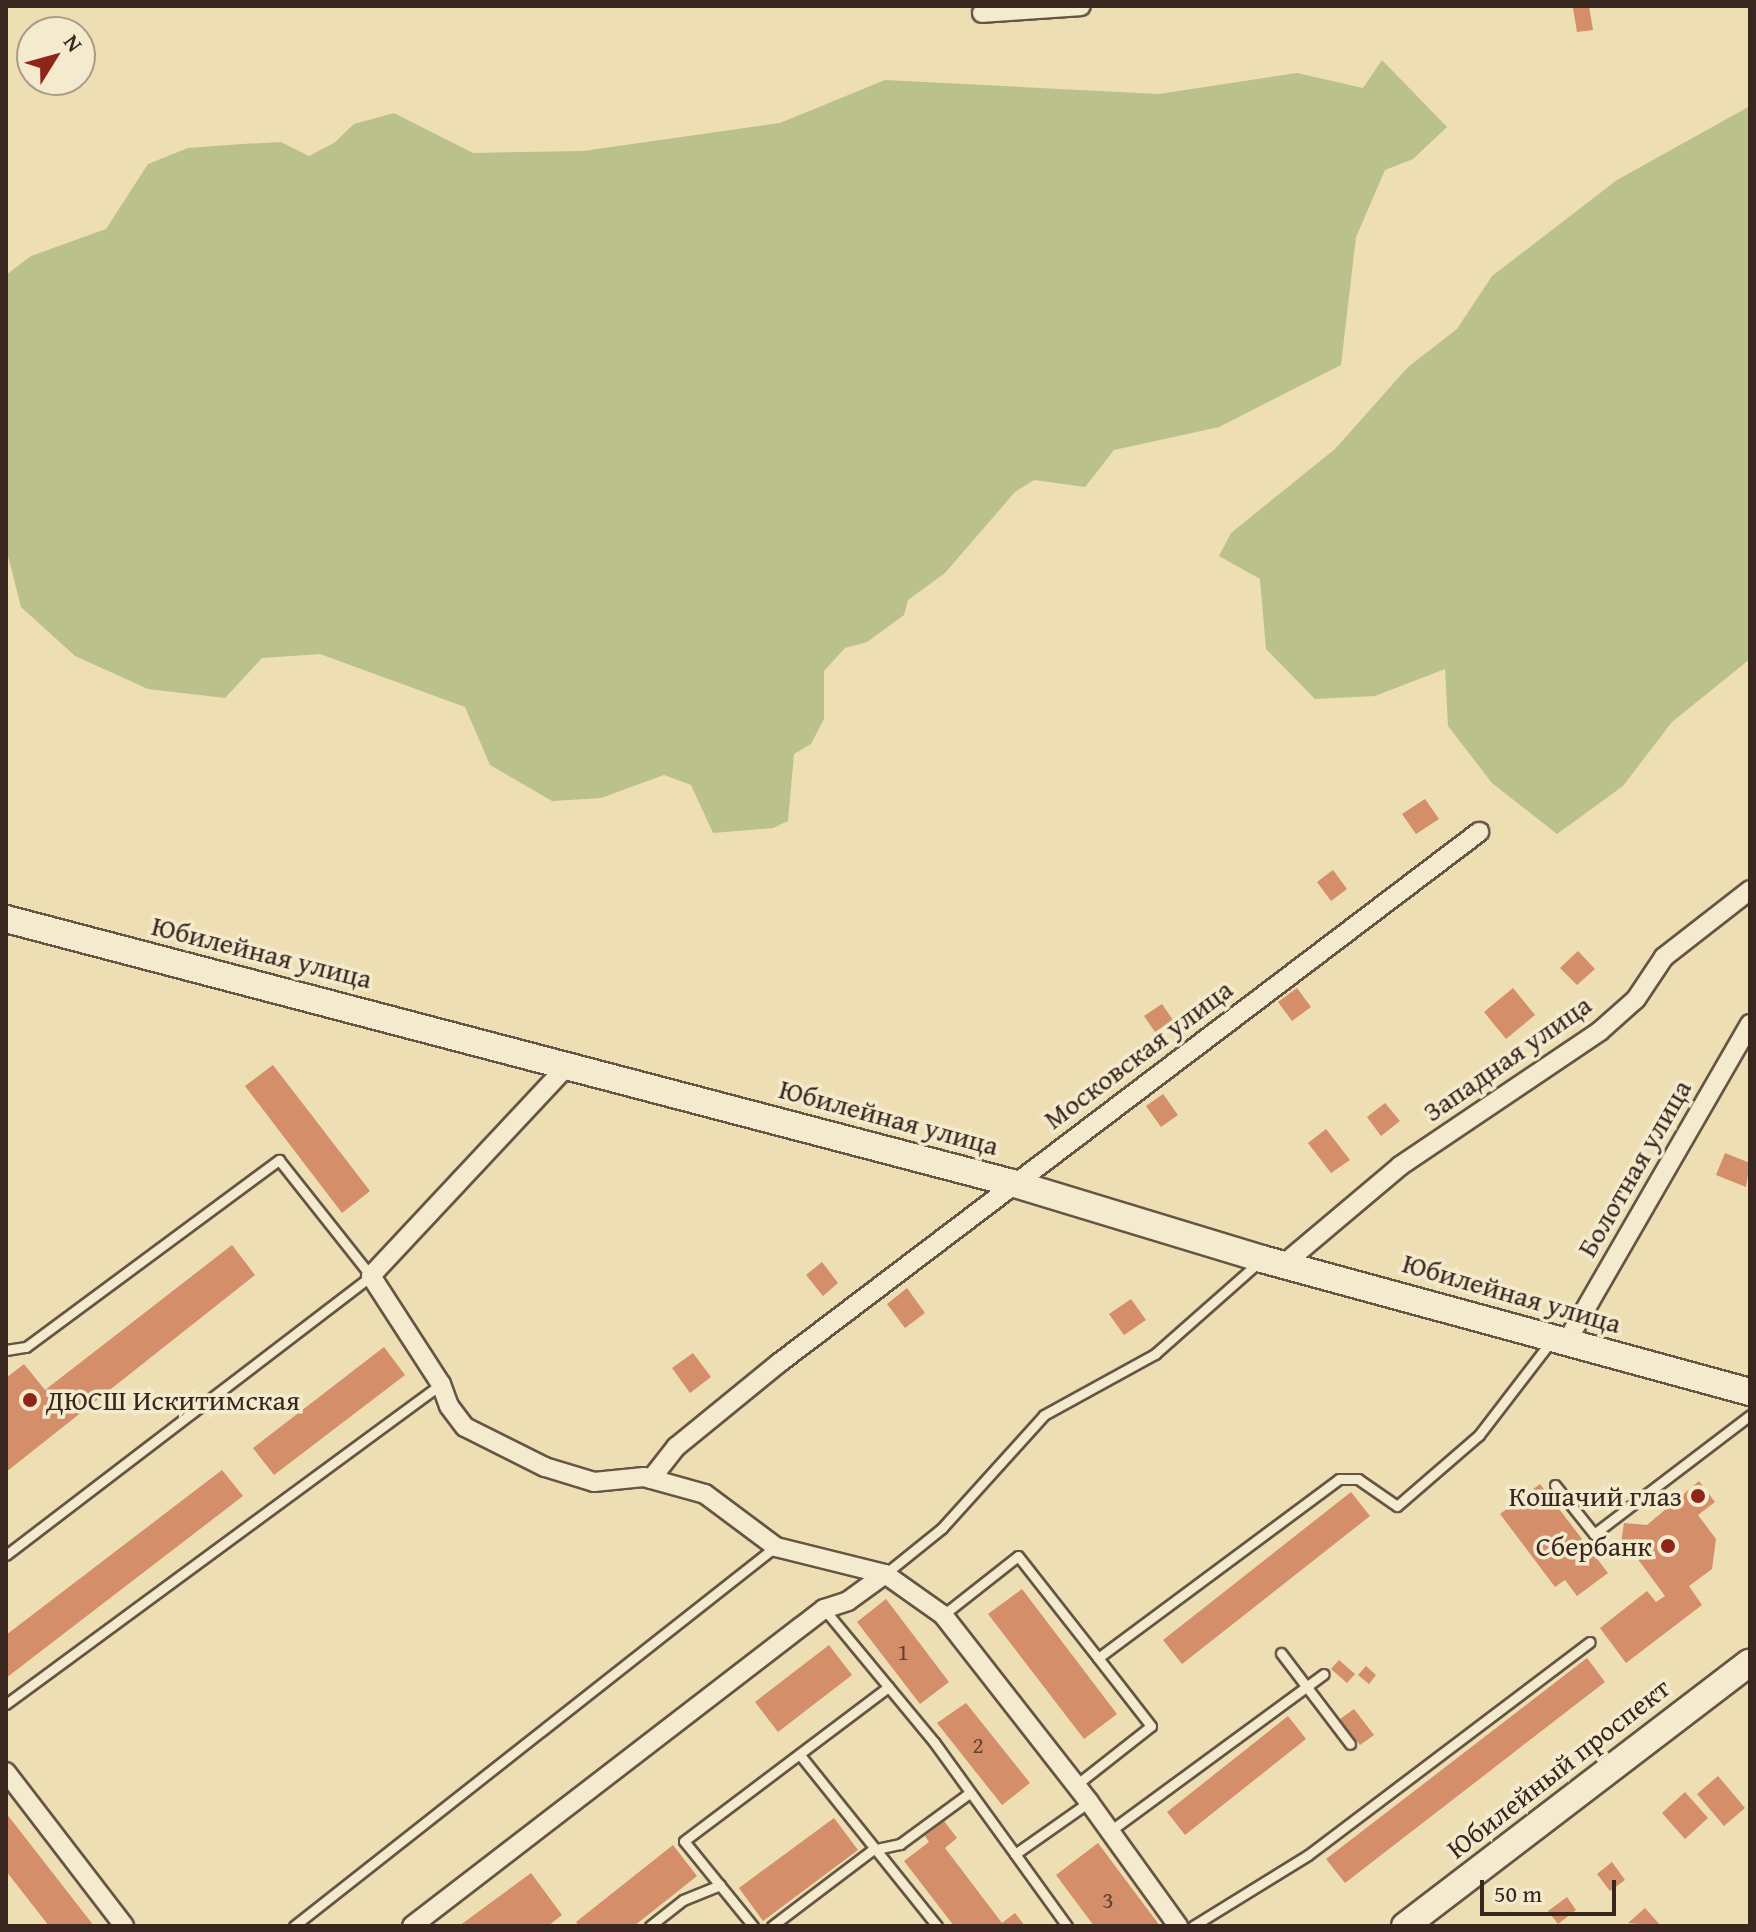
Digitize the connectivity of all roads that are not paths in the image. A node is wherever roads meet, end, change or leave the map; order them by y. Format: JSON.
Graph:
{"nodes":[{"id":1,"x":1081,"y":6,"type":"edge"},
{"id":2,"x":982,"y":13,"type":"dead end"},
{"id":3,"x":1479,"y":832,"type":"dead end"},
{"id":4,"x":1750,"y":890,"type":"edge"},
{"id":5,"x":6,"y":919,"type":"edge"},
{"id":6,"x":1750,"y":1024,"type":"edge"},
{"id":7,"x":570,"y":1063,"type":"junction"},
{"id":8,"x":1012,"y":1183,"type":"junction"},
{"id":9,"x":1274,"y":1261,"type":"junction"},
{"id":10,"x":371,"y":1276,"type":"junction"},
{"id":11,"x":1560,"y":1340,"type":"junction"},
{"id":12,"x":6,"y":1350,"type":"edge"},
{"id":13,"x":441,"y":1384,"type":"junction"},
{"id":14,"x":1750,"y":1392,"type":"edge"},
{"id":15,"x":1750,"y":1415,"type":"edge"},
{"id":16,"x":1670,"y":1466,"type":"dead end"},
{"id":17,"x":1677,"y":1475,"type":"junction"},
{"id":18,"x":651,"y":1479,"type":"junction"},
{"id":19,"x":1555,"y":1485,"type":"dead end"},
{"id":20,"x":776,"y":1547,"type":"junction"},
{"id":21,"x":6,"y":1555,"type":"edge"},
{"id":22,"x":885,"y":1574,"type":"junction"},
{"id":23,"x":824,"y":1609,"type":"junction"},
{"id":24,"x":943,"y":1615,"type":"junction"},
{"id":25,"x":1590,"y":1642,"type":"dead end"},
{"id":26,"x":1281,"y":1653,"type":"dead end"},
{"id":27,"x":1098,"y":1658,"type":"junction"},
{"id":28,"x":1750,"y":1662,"type":"edge"},
{"id":29,"x":1324,"y":1674,"type":"dead end"},
{"id":30,"x":888,"y":1687,"type":"junction"},
{"id":31,"x":1307,"y":1688,"type":"junction"},
{"id":32,"x":6,"y":1704,"type":"edge"},
{"id":33,"x":1350,"y":1744,"type":"dead end"},
{"id":34,"x":800,"y":1755,"type":"junction"},
{"id":35,"x":6,"y":1772,"type":"edge"},
{"id":36,"x":1076,"y":1785,"type":"junction"},
{"id":37,"x":968,"y":1794,"type":"junction"},
{"id":38,"x":1089,"y":1802,"type":"junction"},
{"id":39,"x":1110,"y":1831,"type":"junction"},
{"id":40,"x":872,"y":1850,"type":"junction"},
{"id":41,"x":1015,"y":1854,"type":"junction"},
{"id":42,"x":720,"y":1885,"type":"junction"},
{"id":43,"x":124,"y":1926,"type":"edge"},
{"id":44,"x":294,"y":1926,"type":"edge"},
{"id":45,"x":412,"y":1926,"type":"edge"},
{"id":46,"x":650,"y":1926,"type":"edge"},
{"id":47,"x":753,"y":1926,"type":"edge"},
{"id":48,"x":772,"y":1926,"type":"edge"},
{"id":49,"x":937,"y":1926,"type":"edge"},
{"id":50,"x":1067,"y":1926,"type":"edge"},
{"id":51,"x":1178,"y":1926,"type":"edge"},
{"id":52,"x":1193,"y":1926,"type":"edge"},
{"id":53,"x":1405,"y":1926,"type":"edge"}],
"edges":[{"from":1,"to":2,"type":"street"},
{"from":3,"to":8,"type":"street","name":"Московская улица"},
{"from":4,"to":9,"type":"street","name":"Западная улица"},
{"from":5,"to":7,"type":"main road","name":"Юбилейная улица"},
{"from":6,"to":11,"type":"street","name":"Болотная улица"},
{"from":7,"to":8,"type":"main road","name":"Юбилейная улица"},
{"from":7,"to":10,"type":"street"},
{"from":8,"to":9,"type":"main road","name":"Юбилейная улица"},
{"from":8,"to":18,"type":"street","name":"Московская улица"},
{"from":9,"to":11,"type":"main road","name":"Юбилейная улица"},
{"from":9,"to":22,"type":"lane"},
{"from":10,"to":12,"type":"lane"},
{"from":10,"to":13,"type":"street"},
{"from":10,"to":21,"type":"lane"},
{"from":11,"to":14,"type":"main road","name":"Юбилейная улица"},
{"from":11,"to":27,"type":"lane"},
{"from":13,"to":18,"type":"street"},
{"from":13,"to":32,"type":"lane"},
{"from":15,"to":17,"type":"lane"},
{"from":16,"to":17,"type":"lane"},
{"from":17,"to":19,"type":"lane"},
{"from":18,"to":20,"type":"street"},
{"from":20,"to":22,"type":"street"},
{"from":20,"to":44,"type":"lane"},
{"from":22,"to":23,"type":"street"},
{"from":22,"to":24,"type":"street"},
{"from":23,"to":30,"type":"lane"},
{"from":23,"to":45,"type":"street"},
{"from":24,"to":27,"type":"lane"},
{"from":24,"to":36,"type":"street"},
{"from":25,"to":52,"type":"lane"},
{"from":26,"to":31,"type":"lane"},
{"from":27,"to":36,"type":"lane"},
{"from":28,"to":53,"type":"main road","name":"Юбилейный проспект"},
{"from":29,"to":31,"type":"lane"},
{"from":30,"to":34,"type":"lane"},
{"from":30,"to":37,"type":"lane"},
{"from":31,"to":33,"type":"lane"},
{"from":31,"to":39,"type":"lane"},
{"from":34,"to":40,"type":"lane"},
{"from":34,"to":42,"type":"lane"},
{"from":35,"to":43,"type":"street"},
{"from":36,"to":38,"type":"street"},
{"from":37,"to":40,"type":"lane"},
{"from":37,"to":41,"type":"lane"},
{"from":38,"to":39,"type":"street"},
{"from":38,"to":41,"type":"lane"},
{"from":39,"to":51,"type":"street"},
{"from":40,"to":48,"type":"lane"},
{"from":40,"to":49,"type":"lane"},
{"from":41,"to":50,"type":"lane"},
{"from":42,"to":46,"type":"lane"},
{"from":42,"to":47,"type":"lane"}]}
